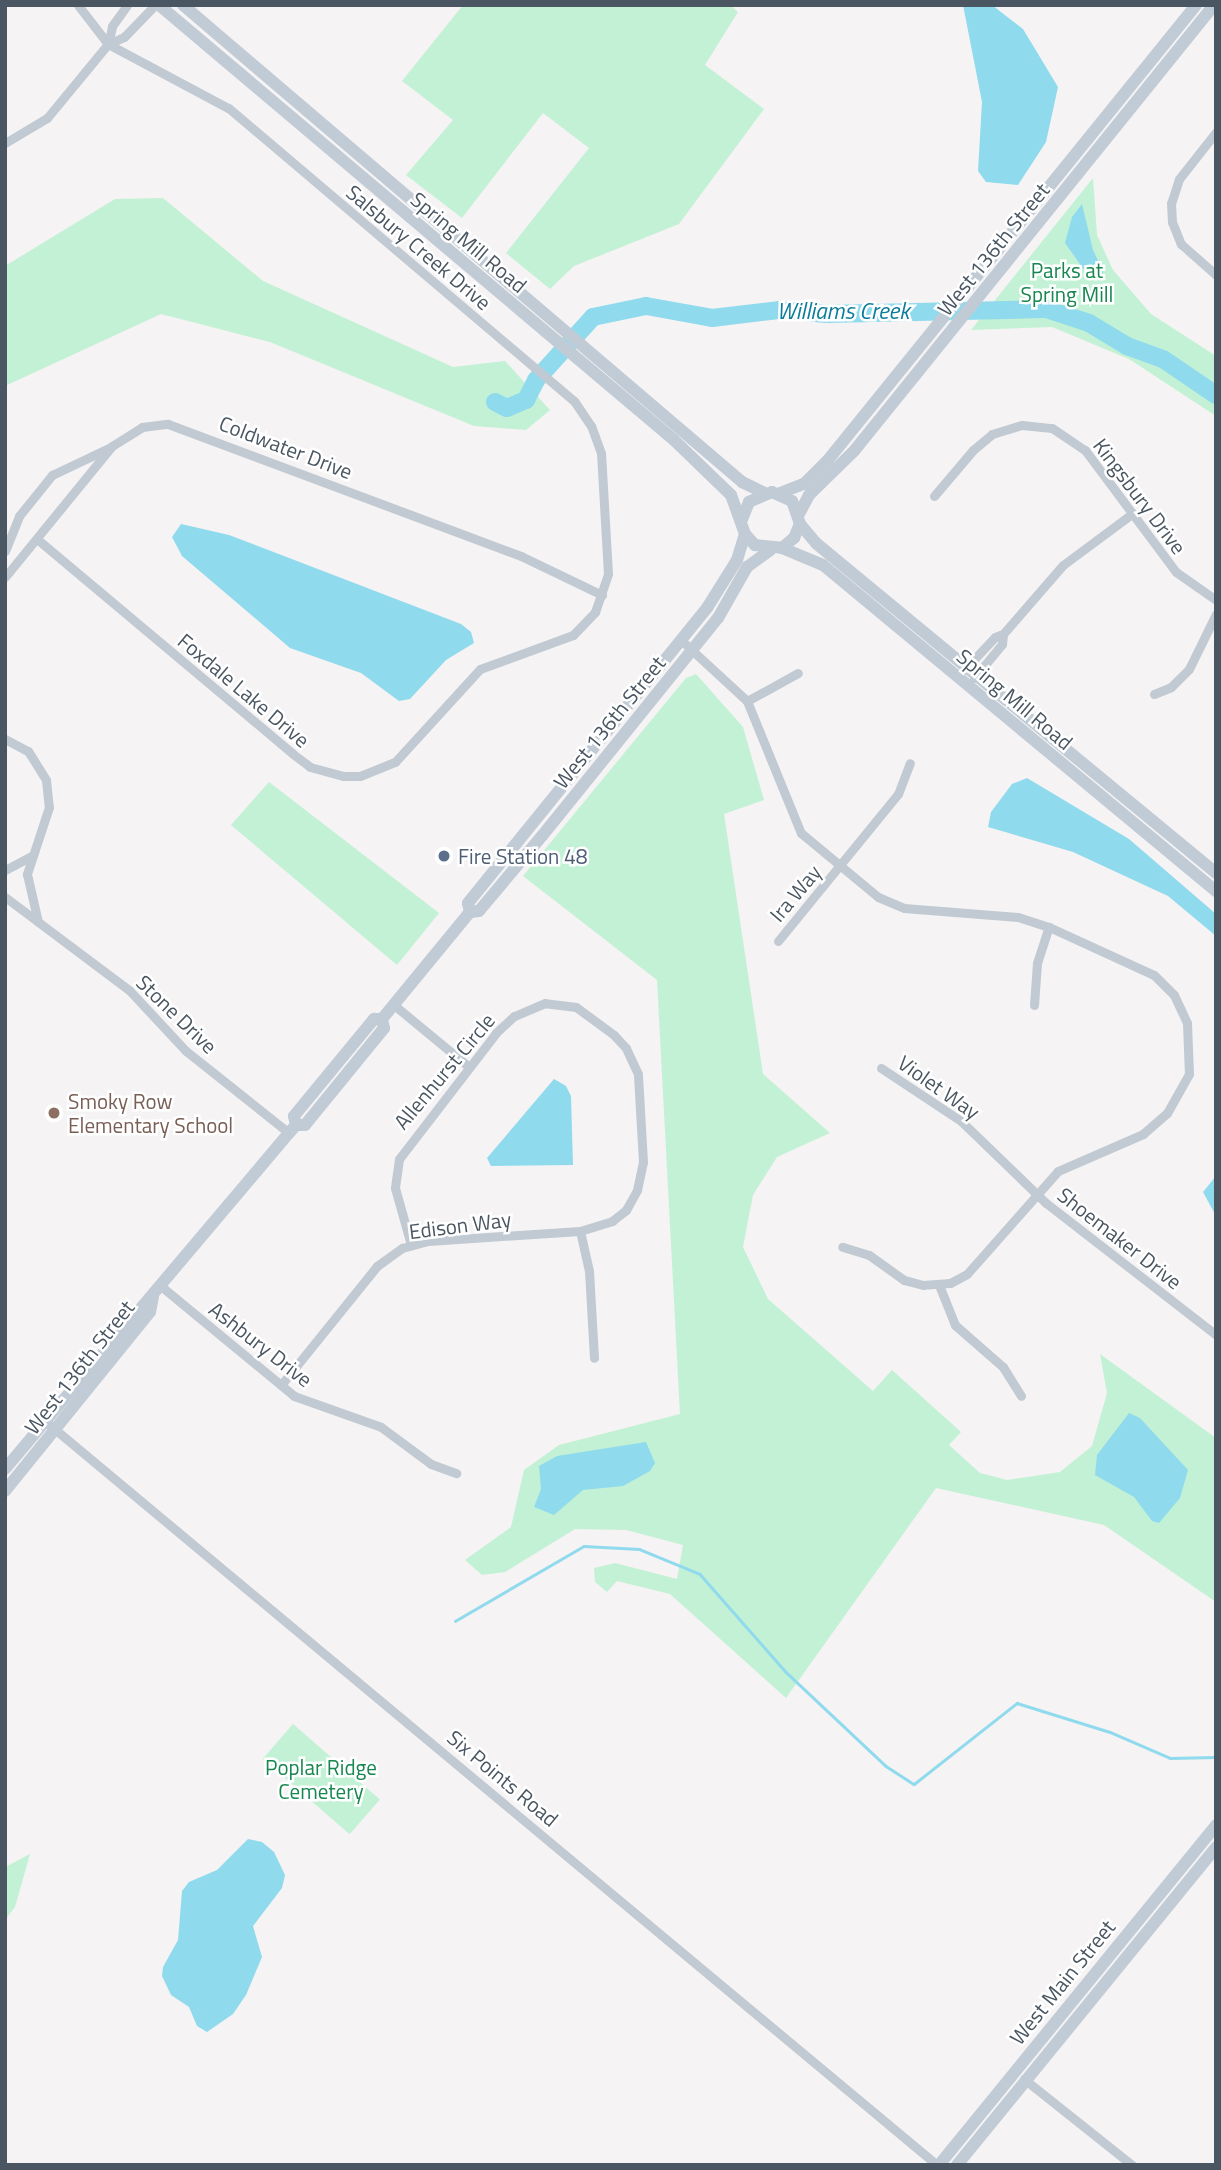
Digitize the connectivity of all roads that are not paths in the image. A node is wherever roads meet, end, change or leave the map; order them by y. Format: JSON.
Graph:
{"nodes":[{"id":1,"x":78,"y":5,"type":"edge"},
{"id":2,"x":127,"y":5,"type":"edge"},
{"id":3,"x":157,"y":5,"type":"edge"},
{"id":4,"x":183,"y":5,"type":"edge"},
{"id":5,"x":1196,"y":5,"type":"edge"},
{"id":6,"x":1213,"y":5,"type":"edge"},
{"id":7,"x":108,"y":44,"type":"junction"},
{"id":8,"x":1216,"y":132,"type":"edge"},
{"id":9,"x":5,"y":143,"type":"edge"},
{"id":10,"x":1216,"y":275,"type":"edge"},
{"id":11,"x":113,"y":446,"type":"junction"},
{"id":12,"x":765,"y":493,"type":"junction"},
{"id":13,"x":780,"y":493,"type":"junction"},
{"id":14,"x":934,"y":496,"type":"dead end"},
{"id":15,"x":1133,"y":513,"type":"junction"},
{"id":16,"x":742,"y":519,"type":"junction"},
{"id":17,"x":800,"y":519,"type":"junction"},
{"id":18,"x":745,"y":534,"type":"junction"},
{"id":19,"x":37,"y":539,"type":"junction"},
{"id":20,"x":776,"y":549,"type":"junction"},
{"id":21,"x":5,"y":551,"type":"edge"},
{"id":22,"x":5,"y":577,"type":"edge"},
{"id":23,"x":602,"y":595,"type":"junction"},
{"id":24,"x":1216,"y":600,"type":"edge"},
{"id":25,"x":1216,"y":614,"type":"edge"},
{"id":26,"x":1003,"y":634,"type":"junction"},
{"id":27,"x":682,"y":641,"type":"junction"},
{"id":28,"x":693,"y":650,"type":"junction"},
{"id":29,"x":967,"y":666,"type":"junction"},
{"id":30,"x":798,"y":673,"type":"dead end"},
{"id":31,"x":977,"y":674,"type":"junction"},
{"id":32,"x":958,"y":676,"type":"junction"},
{"id":33,"x":968,"y":685,"type":"junction"},
{"id":34,"x":1154,"y":694,"type":"dead end"},
{"id":35,"x":747,"y":701,"type":"junction"},
{"id":36,"x":5,"y":739,"type":"edge"},
{"id":37,"x":911,"y":762,"type":"dead end"},
{"id":38,"x":31,"y":856,"type":"junction"},
{"id":39,"x":840,"y":866,"type":"junction"},
{"id":40,"x":5,"y":870,"type":"edge"},
{"id":41,"x":1216,"y":873,"type":"edge"},
{"id":42,"x":1216,"y":891,"type":"edge"},
{"id":43,"x":5,"y":897,"type":"edge"},
{"id":44,"x":470,"y":912,"type":"junction"},
{"id":45,"x":38,"y":922,"type":"junction"},
{"id":46,"x":1049,"y":927,"type":"junction"},
{"id":47,"x":778,"y":941,"type":"dead end"},
{"id":48,"x":394,"y":1005,"type":"junction"},
{"id":49,"x":1034,"y":1005,"type":"dead end"},
{"id":50,"x":468,"y":1067,"type":"junction"},
{"id":51,"x":881,"y":1068,"type":"dead end"},
{"id":52,"x":292,"y":1129,"type":"junction"},
{"id":53,"x":1037,"y":1194,"type":"junction"},
{"id":54,"x":580,"y":1231,"type":"junction"},
{"id":55,"x":411,"y":1245,"type":"junction"},
{"id":56,"x":842,"y":1247,"type":"dead end"},
{"id":57,"x":939,"y":1285,"type":"junction"},
{"id":58,"x":157,"y":1292,"type":"junction"},
{"id":59,"x":1216,"y":1335,"type":"edge"},
{"id":60,"x":594,"y":1358,"type":"dead end"},
{"id":61,"x":281,"y":1385,"type":"junction"},
{"id":62,"x":1021,"y":1396,"type":"dead end"},
{"id":63,"x":45,"y":1421,"type":"junction"},
{"id":64,"x":56,"y":1430,"type":"junction"},
{"id":65,"x":5,"y":1469,"type":"edge"},
{"id":66,"x":456,"y":1473,"type":"dead end"},
{"id":67,"x":5,"y":1491,"type":"edge"},
{"id":68,"x":1216,"y":1825,"type":"edge"},
{"id":69,"x":1216,"y":1847,"type":"edge"},
{"id":70,"x":1014,"y":2071,"type":"junction"},
{"id":71,"x":1026,"y":2081,"type":"junction"},
{"id":72,"x":938,"y":2165,"type":"edge"},
{"id":73,"x":957,"y":2165,"type":"edge"},
{"id":74,"x":1132,"y":2165,"type":"edge"}],
"edges":[{"from":1,"to":7,"type":"street","name":"Salsbury Creek Drive"},
{"from":2,"to":7,"type":"street"},
{"from":3,"to":7,"type":"street"},
{"from":3,"to":16,"type":"street","name":"Spring Mill Road"},
{"from":4,"to":12,"type":"street","name":"Spring Mill Road"},
{"from":5,"to":13,"type":"street","name":"West 136th Street"},
{"from":6,"to":17,"type":"street","name":"West 136th Street"},
{"from":7,"to":9,"type":"street"},
{"from":7,"to":23,"type":"street","name":"Salsbury Creek Drive"},
{"from":8,"to":10,"type":"street"},
{"from":11,"to":19,"type":"street","name":"Coldwater Drive"},
{"from":11,"to":21,"type":"street"},
{"from":11,"to":23,"type":"street","name":"Coldwater Drive"},
{"from":12,"to":13,"type":"street"},
{"from":12,"to":16,"type":"street"},
{"from":13,"to":17,"type":"street"},
{"from":14,"to":15,"type":"street","name":"Kingsbury Drive"},
{"from":15,"to":24,"type":"street","name":"Kingsbury Drive"},
{"from":15,"to":26,"type":"street"},
{"from":16,"to":18,"type":"street"},
{"from":17,"to":20,"type":"street"},
{"from":17,"to":29,"type":"street","name":"Spring Mill Road"},
{"from":18,"to":20,"type":"street"},
{"from":18,"to":27,"type":"street","name":"West 136th Street"},
{"from":19,"to":22,"type":"street","name":"Coldwater Drive"},
{"from":19,"to":23,"type":"street","name":"Foxdale Lake Drive"},
{"from":20,"to":28,"type":"street","name":"West 136th Street"},
{"from":20,"to":32,"type":"street","name":"Spring Mill Road"},
{"from":25,"to":34,"type":"street"},
{"from":26,"to":29,"type":"street"},
{"from":26,"to":31,"type":"street"},
{"from":27,"to":28,"type":"street"},
{"from":27,"to":44,"type":"street","name":"West 136th Street"},
{"from":28,"to":35,"type":"street"},
{"from":28,"to":44,"type":"street","name":"West 136th Street"},
{"from":29,"to":31,"type":"street","name":"Spring Mill Road"},
{"from":29,"to":32,"type":"street"},
{"from":30,"to":35,"type":"street"},
{"from":31,"to":33,"type":"street"},
{"from":31,"to":41,"type":"street","name":"Spring Mill Road"},
{"from":32,"to":33,"type":"street","name":"Spring Mill Road"},
{"from":33,"to":42,"type":"street","name":"Spring Mill Road"},
{"from":35,"to":39,"type":"street"},
{"from":36,"to":38,"type":"street"},
{"from":37,"to":39,"type":"street","name":"Ira Way"},
{"from":38,"to":40,"type":"street"},
{"from":38,"to":45,"type":"street"},
{"from":39,"to":46,"type":"street"},
{"from":39,"to":47,"type":"street","name":"Ira Way"},
{"from":43,"to":45,"type":"street","name":"Stone Drive"},
{"from":44,"to":48,"type":"street","name":"West 136th Street"},
{"from":45,"to":52,"type":"street","name":"Stone Drive"},
{"from":46,"to":49,"type":"street"},
{"from":46,"to":53,"type":"street"},
{"from":48,"to":50,"type":"street"},
{"from":48,"to":52,"type":"street","name":"West 136th Street"},
{"from":50,"to":54,"type":"street","name":"Allenhurst Circle"},
{"from":50,"to":55,"type":"street","name":"Allenhurst Circle"},
{"from":51,"to":53,"type":"street","name":"Violet Way"},
{"from":52,"to":58,"type":"street","name":"West 136th Street"},
{"from":53,"to":57,"type":"street"},
{"from":53,"to":59,"type":"street","name":"Shoemaker Drive"},
{"from":54,"to":55,"type":"street","name":"Edison Way"},
{"from":54,"to":60,"type":"street"},
{"from":55,"to":61,"type":"street","name":"Edison Way"},
{"from":56,"to":57,"type":"street"},
{"from":57,"to":62,"type":"street"},
{"from":58,"to":61,"type":"street","name":"Ashbury Drive"},
{"from":58,"to":63,"type":"street","name":"West 136th Street"},
{"from":58,"to":64,"type":"street","name":"West 136th Street"},
{"from":61,"to":66,"type":"street","name":"Ashbury Drive"},
{"from":63,"to":64,"type":"street","name":"Six Points Road"},
{"from":63,"to":65,"type":"street","name":"West 136th Street"},
{"from":64,"to":67,"type":"street","name":"West 136th Street"},
{"from":64,"to":72,"type":"street","name":"Six Points Road"},
{"from":68,"to":70,"type":"street","name":"West Main Street"},
{"from":69,"to":71,"type":"street","name":"West Main Street"},
{"from":70,"to":71,"type":"street"},
{"from":70,"to":72,"type":"street","name":"West Main Street"},
{"from":71,"to":73,"type":"street","name":"West Main Street"},
{"from":71,"to":74,"type":"street"}]}
